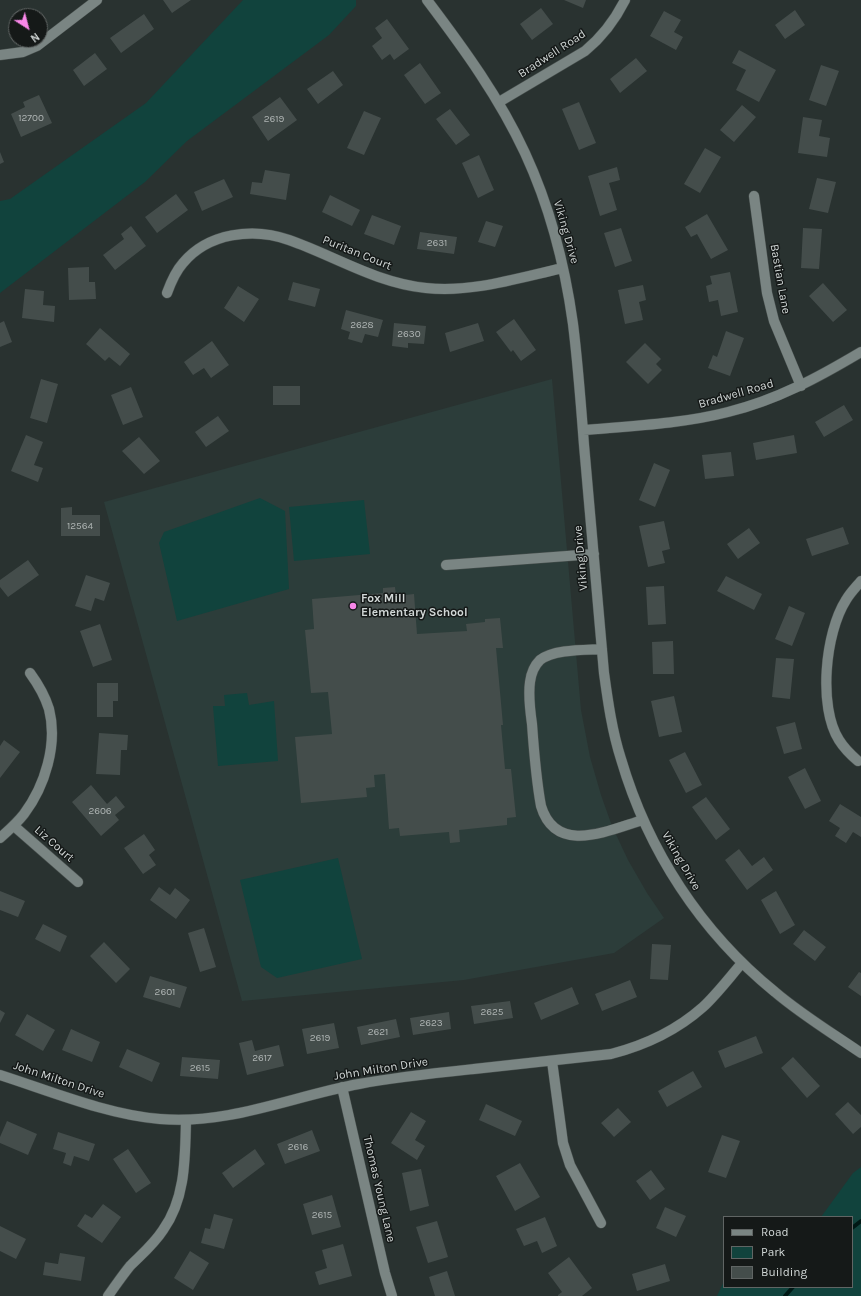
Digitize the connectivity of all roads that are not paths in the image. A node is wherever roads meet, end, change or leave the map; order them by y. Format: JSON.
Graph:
{"nodes":[{"id":1,"x":97,"y":0,"type":"edge"},
{"id":2,"x":427,"y":0,"type":"edge"},
{"id":3,"x":625,"y":0,"type":"edge"},
{"id":4,"x":0,"y":55,"type":"edge"},
{"id":5,"x":499,"y":102,"type":"junction"},
{"id":6,"x":754,"y":196,"type":"dead end"},
{"id":7,"x":563,"y":268,"type":"junction"},
{"id":8,"x":167,"y":293,"type":"dead end"},
{"id":9,"x":861,"y":352,"type":"edge"},
{"id":10,"x":800,"y":386,"type":"junction"},
{"id":11,"x":583,"y":430,"type":"junction"},
{"id":12,"x":594,"y":554,"type":"junction"},
{"id":13,"x":446,"y":566,"type":"dead end"},
{"id":14,"x":861,"y":581,"type":"edge"},
{"id":15,"x":602,"y":649,"type":"junction"},
{"id":16,"x":30,"y":673,"type":"dead end"},
{"id":17,"x":858,"y":761,"type":"dead end"},
{"id":18,"x":643,"y":820,"type":"junction"},
{"id":19,"x":14,"y":826,"type":"junction"},
{"id":20,"x":0,"y":838,"type":"edge"},
{"id":21,"x":78,"y":882,"type":"dead end"},
{"id":22,"x":742,"y":963,"type":"junction"},
{"id":23,"x":861,"y":1053,"type":"edge"},
{"id":24,"x":552,"y":1061,"type":"junction"},
{"id":25,"x":0,"y":1075,"type":"edge"},
{"id":26,"x":342,"y":1087,"type":"junction"},
{"id":27,"x":186,"y":1120,"type":"junction"},
{"id":28,"x":601,"y":1222,"type":"dead end"},
{"id":29,"x":108,"y":1296,"type":"edge"},
{"id":30,"x":392,"y":1296,"type":"edge"}],
"edges":[{"from":1,"to":4,"type":"street"},
{"from":2,"to":5,"type":"street","name":"Viking Drive"},
{"from":3,"to":5,"type":"street","name":"Bradwell Road"},
{"from":5,"to":7,"type":"street","name":"Viking Drive"},
{"from":6,"to":10,"type":"street","name":"Bastian Lane"},
{"from":7,"to":8,"type":"street","name":"Puritan Court"},
{"from":7,"to":11,"type":"street","name":"Viking Drive"},
{"from":9,"to":10,"type":"street","name":"Bradwell Road"},
{"from":10,"to":11,"type":"street","name":"Bradwell Road"},
{"from":11,"to":12,"type":"street","name":"Viking Drive"},
{"from":12,"to":13,"type":"street"},
{"from":12,"to":15,"type":"street","name":"Viking Drive"},
{"from":14,"to":17,"type":"street"},
{"from":15,"to":18,"type":"street","name":"Viking Drive"},
{"from":15,"to":18,"type":"street"},
{"from":16,"to":19,"type":"street"},
{"from":18,"to":22,"type":"street","name":"Viking Drive"},
{"from":19,"to":20,"type":"street"},
{"from":19,"to":21,"type":"street","name":"Liz Court"},
{"from":22,"to":23,"type":"street","name":"Viking Drive"},
{"from":22,"to":24,"type":"street","name":"John Milton Drive"},
{"from":24,"to":26,"type":"street","name":"John Milton Drive"},
{"from":24,"to":28,"type":"street"},
{"from":25,"to":27,"type":"street","name":"John Milton Drive"},
{"from":26,"to":27,"type":"street","name":"John Milton Drive"},
{"from":26,"to":30,"type":"street","name":"Thomas Young Lane"},
{"from":27,"to":29,"type":"street"}]}
